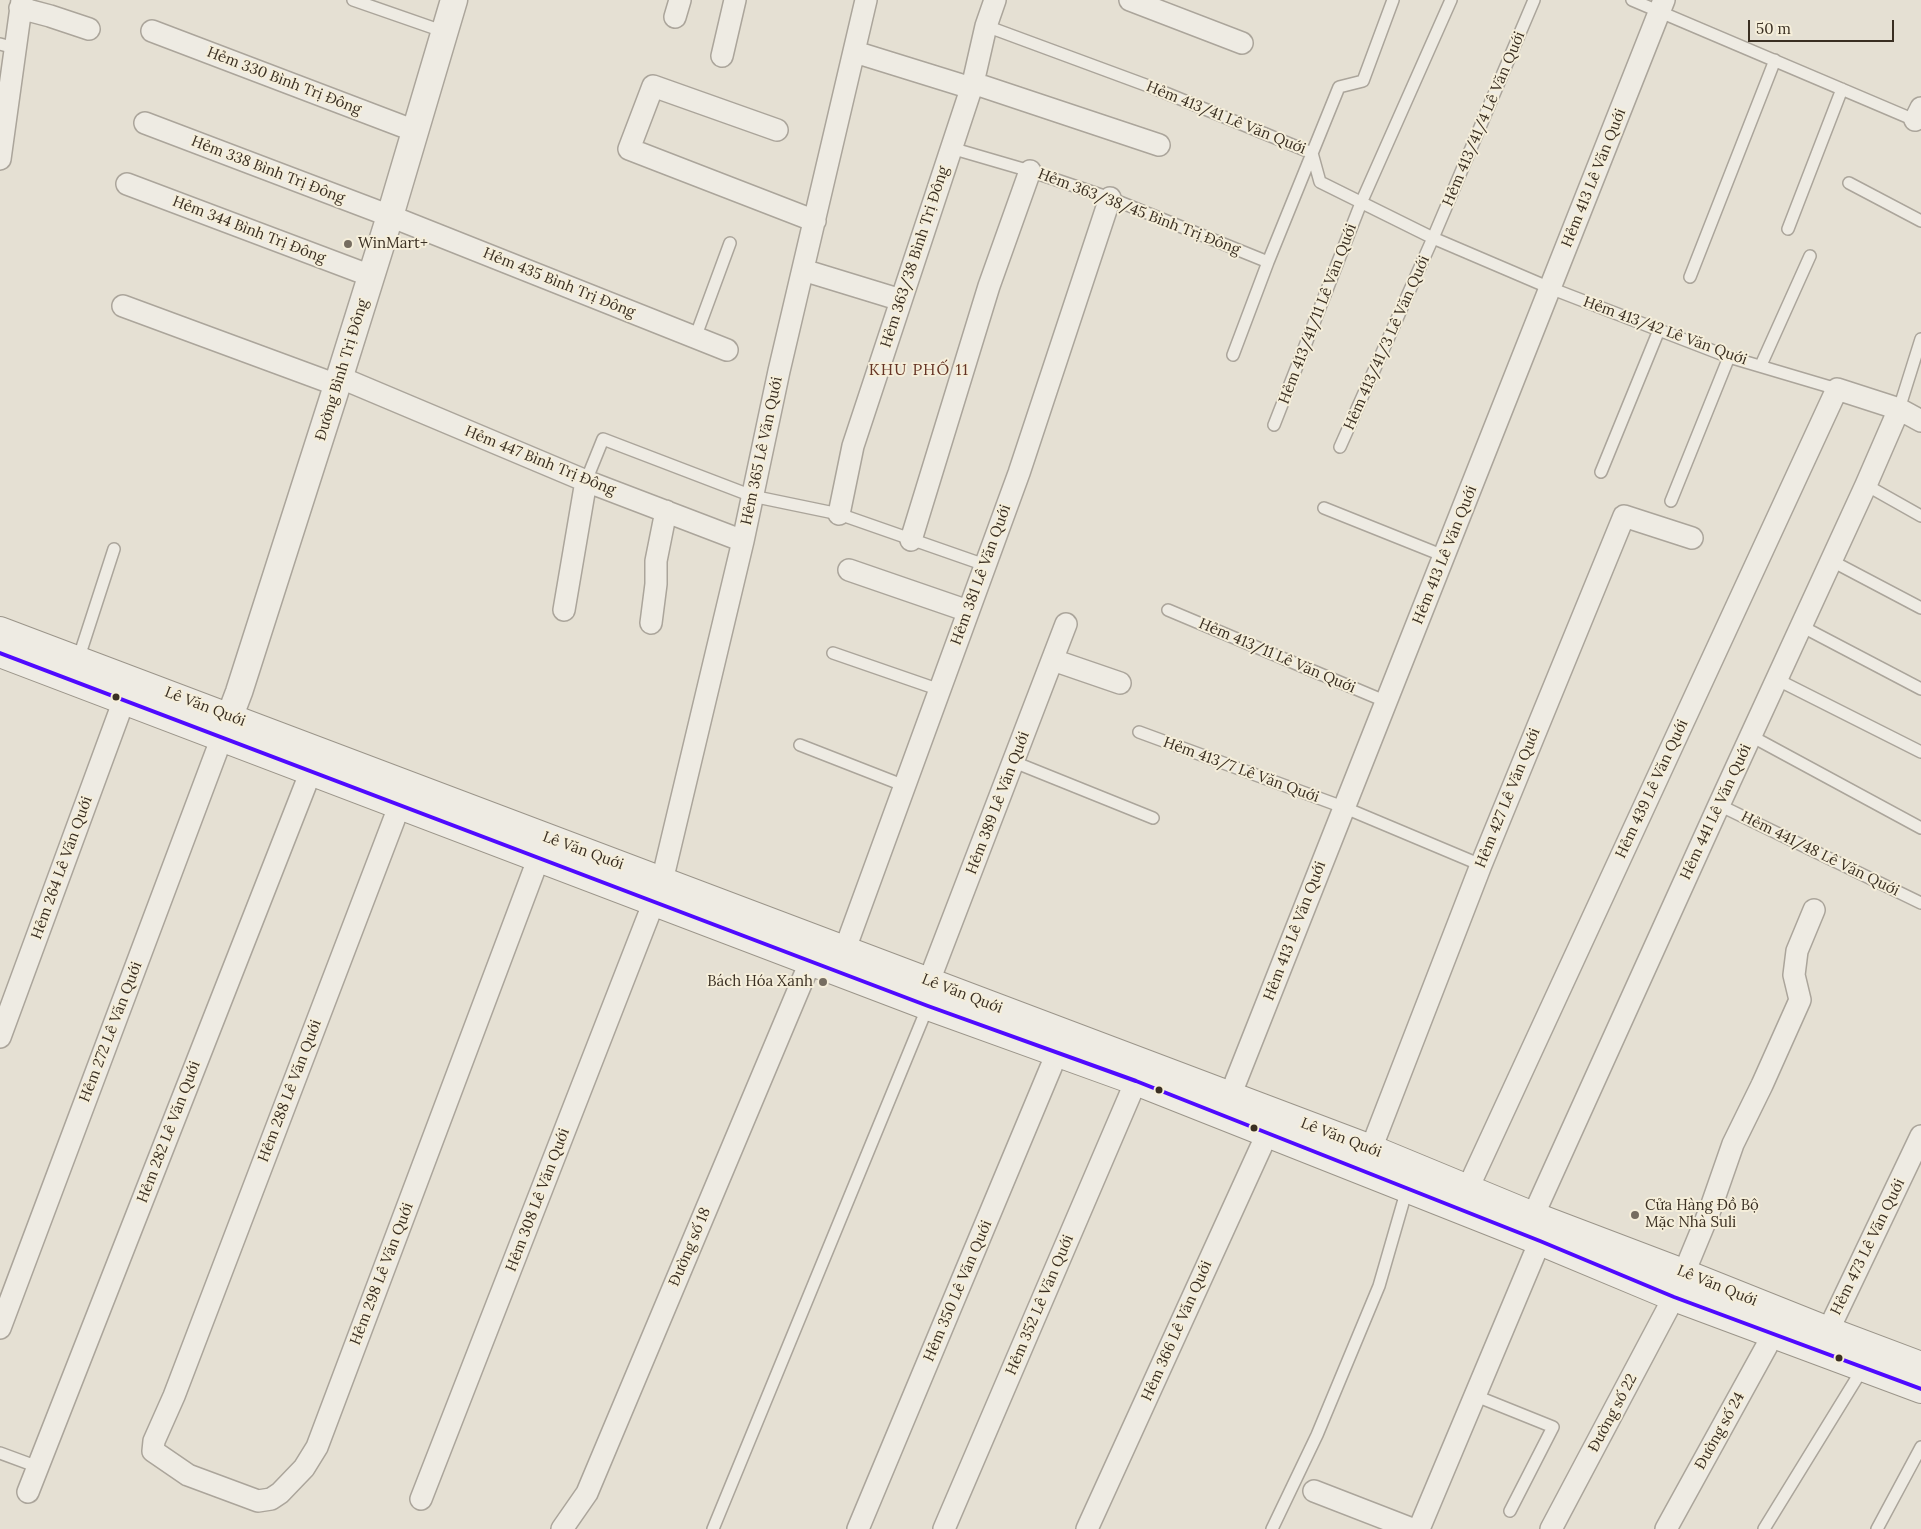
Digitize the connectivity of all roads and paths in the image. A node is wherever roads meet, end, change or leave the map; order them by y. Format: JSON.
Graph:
{"nodes":[{"id":1,"x":353,"y":0,"type":"edge"},
{"id":2,"x":454,"y":0,"type":"edge"},
{"id":3,"x":734,"y":0,"type":"edge"},
{"id":4,"x":866,"y":0,"type":"edge"},
{"id":5,"x":994,"y":0,"type":"edge"},
{"id":6,"x":1130,"y":0,"type":"edge"},
{"id":7,"x":1392,"y":0,"type":"edge"},
{"id":8,"x":1451,"y":0,"type":"edge"},
{"id":9,"x":1534,"y":0,"type":"edge"},
{"id":10,"x":1632,"y":0,"type":"edge"},
{"id":11,"x":21,"y":4,"type":"edge"},
{"id":12,"x":1662,"y":6,"type":"edge"},
{"id":13,"x":986,"y":26,"type":"junction"},
{"id":14,"x":89,"y":29,"type":"dead end"},
{"id":15,"x":152,"y":31,"type":"dead end"},
{"id":16,"x":445,"y":32,"type":"junction"},
{"id":17,"x":1242,"y":43,"type":"dead end"},
{"id":18,"x":8,"y":46,"type":"edge"},
{"id":19,"x":855,"y":52,"type":"junction"},
{"id":20,"x":722,"y":56,"type":"dead end"},
{"id":21,"x":1775,"y":60,"type":"junction"},
{"id":22,"x":972,"y":86,"type":"junction"},
{"id":23,"x":1842,"y":89,"type":"junction"},
{"id":24,"x":1919,"y":117,"type":"edge"},
{"id":25,"x":146,"y":123,"type":"dead end"},
{"id":26,"x":777,"y":130,"type":"dead end"},
{"id":27,"x":415,"y":131,"type":"junction"},
{"id":28,"x":1159,"y":145,"type":"dead end"},
{"id":29,"x":951,"y":148,"type":"junction"},
{"id":30,"x":1,"y":149,"type":"edge"},
{"id":31,"x":1312,"y":153,"type":"junction"},
{"id":32,"x":1030,"y":171,"type":"junction"},
{"id":33,"x":1848,"y":183,"type":"dead end"},
{"id":34,"x":127,"y":184,"type":"dead end"},
{"id":35,"x":1110,"y":198,"type":"junction"},
{"id":36,"x":1361,"y":203,"type":"junction"},
{"id":37,"x":390,"y":216,"type":"junction"},
{"id":38,"x":815,"y":221,"type":"junction"},
{"id":39,"x":1921,"y":221,"type":"edge"},
{"id":40,"x":1788,"y":229,"type":"dead end"},
{"id":41,"x":1433,"y":238,"type":"junction"},
{"id":42,"x":730,"y":243,"type":"dead end"},
{"id":43,"x":1810,"y":256,"type":"dead end"},
{"id":44,"x":1268,"y":262,"type":"junction"},
{"id":45,"x":803,"y":270,"type":"junction"},
{"id":46,"x":371,"y":276,"type":"junction"},
{"id":47,"x":1690,"y":276,"type":"dead end"},
{"id":48,"x":1550,"y":288,"type":"junction"},
{"id":49,"x":901,"y":300,"type":"junction"},
{"id":50,"x":123,"y":306,"type":"dead end"},
{"id":51,"x":1659,"y":330,"type":"junction"},
{"id":52,"x":695,"y":338,"type":"junction"},
{"id":53,"x":1921,"y":339,"type":"edge"},
{"id":54,"x":728,"y":350,"type":"dead end"},
{"id":55,"x":1233,"y":355,"type":"dead end"},
{"id":56,"x":1729,"y":357,"type":"junction"},
{"id":57,"x":1761,"y":366,"type":"junction"},
{"id":58,"x":338,"y":381,"type":"junction"},
{"id":59,"x":1837,"y":389,"type":"junction"},
{"id":60,"x":1899,"y":408,"type":"junction"},
{"id":61,"x":1921,"y":421,"type":"edge"},
{"id":62,"x":1274,"y":425,"type":"dead end"},
{"id":63,"x":1340,"y":447,"type":"dead end"},
{"id":64,"x":1602,"y":472,"type":"dead end"},
{"id":65,"x":586,"y":481,"type":"junction"},
{"id":66,"x":1866,"y":485,"type":"junction"},
{"id":67,"x":752,"y":496,"type":"junction"},
{"id":68,"x":1671,"y":500,"type":"dead end"},
{"id":69,"x":1324,"y":508,"type":"dead end"},
{"id":70,"x":666,"y":511,"type":"junction"},
{"id":71,"x":839,"y":514,"type":"junction"},
{"id":72,"x":1921,"y":516,"type":"edge"},
{"id":73,"x":1692,"y":538,"type":"dead end"},
{"id":74,"x":743,"y":540,"type":"junction"},
{"id":75,"x":911,"y":540,"type":"junction"},
{"id":76,"x":114,"y":549,"type":"dead end"},
{"id":77,"x":1444,"y":556,"type":"junction"},
{"id":78,"x":1830,"y":560,"type":"junction"},
{"id":79,"x":985,"y":565,"type":"junction"},
{"id":80,"x":849,"y":570,"type":"dead end"},
{"id":81,"x":1921,"y":608,"type":"edge"},
{"id":82,"x":564,"y":610,"type":"dead end"},
{"id":83,"x":1168,"y":610,"type":"dead end"},
{"id":84,"x":968,"y":611,"type":"junction"},
{"id":85,"x":651,"y":624,"type":"dead end"},
{"id":86,"x":1066,"y":624,"type":"dead end"},
{"id":87,"x":1801,"y":626,"type":"junction"},
{"id":88,"x":0,"y":631,"type":"edge"},
{"id":89,"x":0,"y":653,"type":"edge"},
{"id":90,"x":833,"y":653,"type":"dead end"},
{"id":91,"x":78,"y":660,"type":"junction"},
{"id":92,"x":1052,"y":660,"type":"junction"},
{"id":93,"x":1778,"y":680,"type":"junction"},
{"id":94,"x":1120,"y":683,"type":"dead end"},
{"id":95,"x":1921,"y":689,"type":"edge"},
{"id":96,"x":940,"y":690,"type":"junction"},
{"id":97,"x":124,"y":700,"type":"junction"},
{"id":98,"x":1387,"y":702,"type":"junction"},
{"id":99,"x":226,"y":727,"type":"junction"},
{"id":100,"x":1138,"y":732,"type":"dead end"},
{"id":101,"x":1751,"y":736,"type":"junction"},
{"id":102,"x":800,"y":745,"type":"dead end"},
{"id":103,"x":1921,"y":752,"type":"edge"},
{"id":104,"x":1014,"y":762,"type":"junction"},
{"id":105,"x":311,"y":771,"type":"junction"},
{"id":106,"x":905,"y":786,"type":"junction"},
{"id":107,"x":403,"y":795,"type":"junction"},
{"id":108,"x":1718,"y":805,"type":"junction"},
{"id":109,"x":1343,"y":807,"type":"junction"},
{"id":110,"x":1153,"y":818,"type":"dead end"},
{"id":111,"x":1921,"y":828,"type":"edge"},
{"id":112,"x":539,"y":857,"type":"junction"},
{"id":113,"x":1481,"y":865,"type":"junction"},
{"id":114,"x":659,"y":891,"type":"junction"},
{"id":115,"x":1921,"y":903,"type":"edge"},
{"id":116,"x":1814,"y":910,"type":"dead end"},
{"id":117,"x":845,"y":949,"type":"junction"},
{"id":118,"x":811,"y":960,"type":"junction"},
{"id":119,"x":928,"y":994,"type":"junction"},
{"id":120,"x":0,"y":1036,"type":"edge"},
{"id":121,"x":1061,"y":1043,"type":"junction"},
{"id":122,"x":1136,"y":1081,"type":"junction"},
{"id":123,"x":1230,"y":1096,"type":"junction"},
{"id":124,"x":1267,"y":1134,"type":"junction"},
{"id":125,"x":1921,"y":1136,"type":"edge"},
{"id":126,"x":1371,"y":1149,"type":"junction"},
{"id":127,"x":1411,"y":1178,"type":"junction"},
{"id":128,"x":1468,"y":1188,"type":"junction"},
{"id":129,"x":1536,"y":1229,"type":"junction"},
{"id":130,"x":1679,"y":1285,"type":"junction"},
{"id":131,"x":0,"y":1328,"type":"edge"},
{"id":132,"x":1828,"y":1331,"type":"junction"},
{"id":133,"x":1774,"y":1333,"type":"junction"},
{"id":134,"x":1921,"y":1366,"type":"edge"},
{"id":135,"x":1863,"y":1368,"type":"junction"},
{"id":136,"x":1921,"y":1389,"type":"edge"},
{"id":137,"x":174,"y":1396,"type":"joint"},
{"id":138,"x":1476,"y":1396,"type":"junction"},
{"id":139,"x":1921,"y":1447,"type":"edge"},
{"id":140,"x":0,"y":1453,"type":"edge"},
{"id":141,"x":38,"y":1467,"type":"junction"},
{"id":142,"x":1314,"y":1491,"type":"dead end"},
{"id":143,"x":28,"y":1492,"type":"dead end"},
{"id":144,"x":421,"y":1499,"type":"dead end"},
{"id":145,"x":1510,"y":1511,"type":"dead end"},
{"id":146,"x":562,"y":1529,"type":"edge"},
{"id":147,"x":713,"y":1529,"type":"edge"},
{"id":148,"x":858,"y":1529,"type":"edge"},
{"id":149,"x":944,"y":1529,"type":"edge"},
{"id":150,"x":1087,"y":1529,"type":"edge"},
{"id":151,"x":1272,"y":1529,"type":"edge"},
{"id":152,"x":1412,"y":1529,"type":"edge"},
{"id":153,"x":1419,"y":1529,"type":"edge"},
{"id":154,"x":1551,"y":1529,"type":"edge"},
{"id":155,"x":1666,"y":1529,"type":"edge"},
{"id":156,"x":1764,"y":1529,"type":"edge"},
{"id":157,"x":1877,"y":1529,"type":"edge"}],
"edges":[{"from":1,"to":16,"type":"lane"},
{"from":2,"to":16,"type":"street","name":"Đường Bình Trị Đông"},
{"from":3,"to":20,"type":"street"},
{"from":4,"to":19,"type":"street","name":"Hẻm 365 Lê Văn Quới"},
{"from":5,"to":13,"type":"street","name":"Hẻm 363/38 Bình Trị Đông"},
{"from":6,"to":17,"type":"street"},
{"from":7,"to":31,"type":"lane"},
{"from":8,"to":36,"type":"lane","name":"Hẻm 413/41/11 Lê Văn Quới"},
{"from":9,"to":41,"type":"lane","name":"Hẻm 413/41/4 Lê Văn Quới"},
{"from":10,"to":12,"type":"lane"},
{"from":11,"to":14,"type":"street"},
{"from":11,"to":18,"type":"street"},
{"from":12,"to":21,"type":"lane"},
{"from":12,"to":48,"type":"street","name":"Hẻm 413 Lê Văn Quới"},
{"from":13,"to":22,"type":"street","name":"Hẻm 363/38 Bình Trị Đông"},
{"from":13,"to":31,"type":"lane","name":"Hẻm 413/41 Lê Văn Quới"},
{"from":15,"to":27,"type":"street","name":"Hẻm 330 Bình Trị Đông"},
{"from":16,"to":27,"type":"street","name":"Đường Bình Trị Đông"},
{"from":18,"to":30,"type":"street"},
{"from":19,"to":22,"type":"street"},
{"from":19,"to":38,"type":"street","name":"Hẻm 365 Lê Văn Quới"},
{"from":21,"to":23,"type":"lane"},
{"from":21,"to":47,"type":"lane"},
{"from":22,"to":28,"type":"street"},
{"from":22,"to":29,"type":"street","name":"Hẻm 363/38 Bình Trị Đông"},
{"from":23,"to":24,"type":"lane"},
{"from":23,"to":40,"type":"lane"},
{"from":25,"to":37,"type":"street","name":"Hẻm 338 Bình Trị Đông"},
{"from":26,"to":38,"type":"street"},
{"from":27,"to":37,"type":"street","name":"Đường Bình Trị Đông"},
{"from":29,"to":32,"type":"lane","name":"Hẻm 363/38/45 Bình Trị Đông"},
{"from":29,"to":49,"type":"street","name":"Hẻm 363/38 Bình Trị Đông"},
{"from":31,"to":36,"type":"lane","name":"Hẻm 413/41 Lê Văn Quới"},
{"from":31,"to":44,"type":"lane"},
{"from":32,"to":35,"type":"lane","name":"Hẻm 363/38/45 Bình Trị Đông"},
{"from":32,"to":75,"type":"street"},
{"from":33,"to":39,"type":"lane"},
{"from":34,"to":46,"type":"street","name":"Hẻm 344 Bình Trị Đông"},
{"from":35,"to":44,"type":"lane","name":"Hẻm 363/38/45 Bình Trị Đông"},
{"from":35,"to":79,"type":"street","name":"Hẻm 381 Lê Văn Quới"},
{"from":36,"to":41,"type":"lane","name":"Hẻm 413/41 Lê Văn Quới"},
{"from":36,"to":62,"type":"lane","name":"Hẻm 413/41/11 Lê Văn Quới"},
{"from":37,"to":46,"type":"street","name":"Đường Bình Trị Đông"},
{"from":37,"to":52,"type":"street","name":"Hẻm 435 Bình Trị Đông"},
{"from":38,"to":45,"type":"street","name":"Hẻm 365 Lê Văn Quới"},
{"from":41,"to":48,"type":"lane","name":"Hẻm 413/41 Lê Văn Quới"},
{"from":41,"to":63,"type":"lane","name":"Hẻm 413/41/3 Lê Văn Quới"},
{"from":42,"to":52,"type":"lane"},
{"from":43,"to":57,"type":"lane"},
{"from":44,"to":55,"type":"lane"},
{"from":45,"to":49,"type":"street"},
{"from":45,"to":67,"type":"street","name":"Hẻm 365 Lê Văn Quới"},
{"from":46,"to":58,"type":"street","name":"Đường Bình Trị Đông"},
{"from":48,"to":51,"type":"lane","name":"Hẻm 413/42 Lê Văn Quới"},
{"from":48,"to":77,"type":"street","name":"Hẻm 413 Lê Văn Quới"},
{"from":49,"to":71,"type":"street","name":"Hẻm 363/38 Bình Trị Đông"},
{"from":50,"to":58,"type":"street","name":"Hẻm 447 Bình Trị Đông"},
{"from":51,"to":56,"type":"lane","name":"Hẻm 413/42 Lê Văn Quới"},
{"from":51,"to":64,"type":"lane"},
{"from":52,"to":54,"type":"street","name":"Hẻm 435 Bình Trị Đông"},
{"from":53,"to":60,"type":"lane"},
{"from":56,"to":57,"type":"lane","name":"Hẻm 413/42 Lê Văn Quới"},
{"from":56,"to":68,"type":"lane"},
{"from":57,"to":59,"type":"lane","name":"Hẻm 413/42 Lê Văn Quới"},
{"from":58,"to":65,"type":"street","name":"Hẻm 447 Bình Trị Đông"},
{"from":58,"to":99,"type":"street","name":"Đường Bình Trị Đông"},
{"from":59,"to":60,"type":"street"},
{"from":59,"to":128,"type":"street","name":"Hẻm 439 Lê Văn Quới"},
{"from":60,"to":61,"type":"street"},
{"from":60,"to":66,"type":"street","name":"Hẻm 441 Lê Văn Quới"},
{"from":65,"to":67,"type":"lane"},
{"from":65,"to":70,"type":"street","name":"Hẻm 447 Bình Trị Đông"},
{"from":65,"to":82,"type":"street"},
{"from":66,"to":72,"type":"lane"},
{"from":66,"to":78,"type":"street","name":"Hẻm 441 Lê Văn Quới"},
{"from":67,"to":71,"type":"lane"},
{"from":67,"to":74,"type":"street","name":"Hẻm 365 Lê Văn Quới"},
{"from":69,"to":77,"type":"lane"},
{"from":70,"to":74,"type":"street","name":"Hẻm 447 Bình Trị Đông"},
{"from":70,"to":85,"type":"street"},
{"from":71,"to":75,"type":"lane"},
{"from":73,"to":113,"type":"street","name":"Hẻm 427 Lê Văn Quới"},
{"from":74,"to":114,"type":"street","name":"Hẻm 365 Lê Văn Quới"},
{"from":75,"to":79,"type":"lane"},
{"from":76,"to":91,"type":"lane"},
{"from":77,"to":98,"type":"street","name":"Hẻm 413 Lê Văn Quới"},
{"from":78,"to":81,"type":"lane"},
{"from":78,"to":87,"type":"street","name":"Hẻm 441 Lê Văn Quới"},
{"from":79,"to":84,"type":"street","name":"Hẻm 381 Lê Văn Quới"},
{"from":80,"to":84,"type":"street"},
{"from":83,"to":98,"type":"lane","name":"Hẻm 413/11 Lê Văn Quới"},
{"from":84,"to":96,"type":"street","name":"Hẻm 381 Lê Văn Quới"},
{"from":86,"to":92,"type":"street","name":"Hẻm 389 Lê Văn Quới"},
{"from":87,"to":93,"type":"street","name":"Hẻm 441 Lê Văn Quới"},
{"from":87,"to":95,"type":"lane"},
{"from":88,"to":91,"type":"main road","name":"Lê Văn Quới"},
{"from":89,"to":97,"type":"main road","name":"Lê Văn Quới"},
{"from":90,"to":96,"type":"lane"},
{"from":91,"to":99,"type":"main road","name":"Lê Văn Quới"},
{"from":92,"to":94,"type":"street"},
{"from":92,"to":104,"type":"street","name":"Hẻm 389 Lê Văn Quới"},
{"from":93,"to":101,"type":"street","name":"Hẻm 441 Lê Văn Quới"},
{"from":93,"to":103,"type":"lane"},
{"from":96,"to":106,"type":"street","name":"Hẻm 381 Lê Văn Quới"},
{"from":97,"to":99,"type":"main road","name":"Lê Văn Quới"},
{"from":97,"to":120,"type":"street","name":"Hẻm 264 Lê Văn Quới"},
{"from":98,"to":109,"type":"street","name":"Hẻm 413 Lê Văn Quới"},
{"from":99,"to":105,"type":"main road","name":"Lê Văn Quới"},
{"from":99,"to":107,"type":"main road","name":"Lê Văn Quới"},
{"from":99,"to":131,"type":"street","name":"Hẻm 272 Lê Văn Quới"},
{"from":100,"to":109,"type":"lane","name":"Hẻm 413/7 Lê Văn Quới"},
{"from":101,"to":108,"type":"street","name":"Hẻm 441 Lê Văn Quới"},
{"from":101,"to":111,"type":"lane"},
{"from":102,"to":106,"type":"lane"},
{"from":104,"to":110,"type":"lane"},
{"from":104,"to":119,"type":"street","name":"Hẻm 389 Lê Văn Quới"},
{"from":105,"to":107,"type":"main road","name":"Lê Văn Quới"},
{"from":105,"to":141,"type":"street","name":"Hẻm 282 Lê Văn Quới"},
{"from":106,"to":117,"type":"street","name":"Hẻm 381 Lê Văn Quới"},
{"from":107,"to":112,"type":"main road","name":"Lê Văn Quới"},
{"from":107,"to":114,"type":"main road","name":"Lê Văn Quới"},
{"from":107,"to":137,"type":"street","name":"Hẻm 288 Lê Văn Quới"},
{"from":108,"to":115,"type":"lane","name":"Hẻm 441/48 Lê Văn Quới"},
{"from":108,"to":129,"type":"street","name":"Hẻm 441 Lê Văn Quới"},
{"from":109,"to":113,"type":"lane","name":"Hẻm 413/7 Lê Văn Quới"},
{"from":109,"to":123,"type":"street","name":"Hẻm 413 Lê Văn Quới"},
{"from":112,"to":114,"type":"main road","name":"Lê Văn Quới"},
{"from":112,"to":137,"type":"street","name":"Hẻm 298 Lê Văn Quới"},
{"from":113,"to":126,"type":"street","name":"Hẻm 427 Lê Văn Quới"},
{"from":114,"to":117,"type":"main road","name":"Lê Văn Quới"},
{"from":114,"to":118,"type":"main road","name":"Lê Văn Quới"},
{"from":114,"to":144,"type":"street","name":"Hẻm 308 Lê Văn Quới"},
{"from":116,"to":130,"type":"street","name":"Đường số 22"},
{"from":117,"to":119,"type":"main road","name":"Lê Văn Quới"},
{"from":118,"to":119,"type":"main road","name":"Lê Văn Quới"},
{"from":118,"to":146,"type":"street","name":"Đường số 18"},
{"from":119,"to":121,"type":"main road","name":"Lê Văn Quới"},
{"from":119,"to":147,"type":"lane"},
{"from":121,"to":122,"type":"main road","name":"Lê Văn Quới"},
{"from":121,"to":123,"type":"main road","name":"Lê Văn Quới"},
{"from":121,"to":148,"type":"street","name":"Hẻm 350 Lê Văn Quới"},
{"from":122,"to":124,"type":"main road","name":"Lê Văn Quới"},
{"from":122,"to":149,"type":"street","name":"Hẻm 352 Lê Văn Quới"},
{"from":123,"to":126,"type":"main road","name":"Lê Văn Quới"},
{"from":124,"to":127,"type":"main road","name":"Lê Văn Quới"},
{"from":124,"to":150,"type":"street","name":"Hẻm 366 Lê Văn Quới"},
{"from":125,"to":132,"type":"street","name":"Hẻm 473 Lê Văn Quới"},
{"from":126,"to":127,"type":"main road","name":"Lê Văn Quới"},
{"from":127,"to":128,"type":"main road","name":"Lê Văn Quới"},
{"from":127,"to":129,"type":"main road","name":"Lê Văn Quới"},
{"from":127,"to":151,"type":"lane"},
{"from":128,"to":129,"type":"main road","name":"Lê Văn Quới"},
{"from":129,"to":130,"type":"main road","name":"Lê Văn Quới"},
{"from":129,"to":138,"type":"street","name":"Hẻm 441 Lê Văn Quới"},
{"from":130,"to":132,"type":"main road","name":"Lê Văn Quới"},
{"from":130,"to":133,"type":"main road","name":"Lê Văn Quới"},
{"from":130,"to":154,"type":"street","name":"Đường số 22"},
{"from":132,"to":134,"type":"main road","name":"Lê Văn Quới"},
{"from":133,"to":135,"type":"main road","name":"Lê Văn Quới"},
{"from":133,"to":155,"type":"street","name":"Đường số 24"},
{"from":135,"to":136,"type":"main road","name":"Lê Văn Quới"},
{"from":135,"to":156,"type":"lane"},
{"from":138,"to":145,"type":"lane"},
{"from":138,"to":153,"type":"street","name":"Hẻm 441 Lê Văn Quới"},
{"from":139,"to":157,"type":"lane"},
{"from":140,"to":141,"type":"lane"},
{"from":141,"to":143,"type":"street","name":"Hẻm 282 Lê Văn Quới"},
{"from":142,"to":152,"type":"street"}]}
